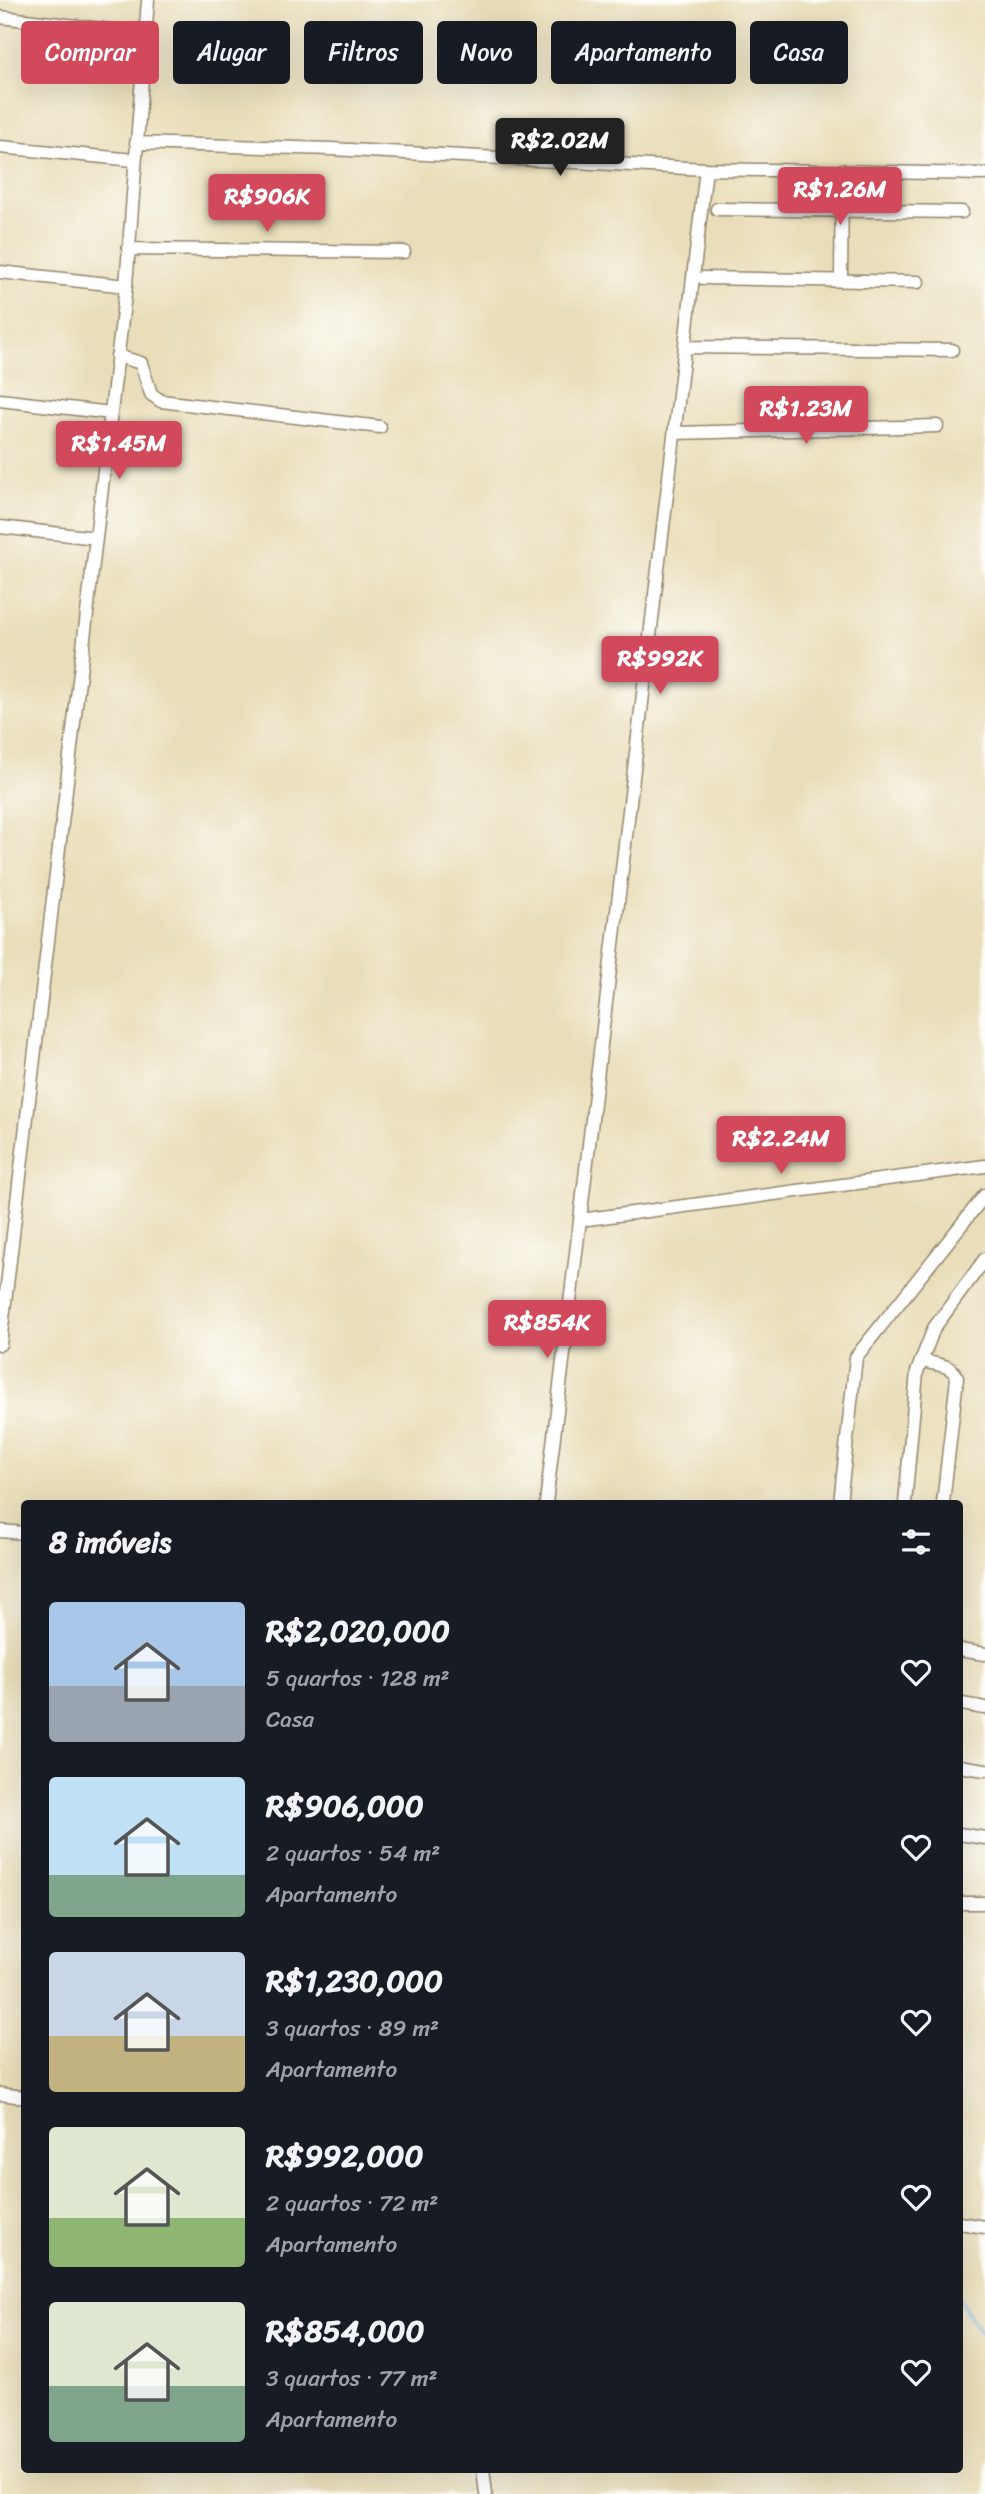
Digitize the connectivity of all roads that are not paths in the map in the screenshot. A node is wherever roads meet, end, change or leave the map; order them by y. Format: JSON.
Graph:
{"nodes":[{"id":1,"x":148,"y":0,"type":"edge"},
{"id":2,"x":0,"y":17,"type":"edge"},
{"id":3,"x":34,"y":21,"type":"edge"},
{"id":4,"x":146,"y":21,"type":"edge"},
{"id":5,"x":141,"y":84,"type":"edge"},
{"id":6,"x":136,"y":143,"type":"junction"},
{"id":7,"x":0,"y":147,"type":"edge"},
{"id":8,"x":134,"y":160,"type":"junction"},
{"id":9,"x":706,"y":169,"type":"junction"},
{"id":10,"x":842,"y":170,"type":"junction"},
{"id":11,"x":985,"y":174,"type":"edge"},
{"id":12,"x":717,"y":209,"type":"dead end"},
{"id":13,"x":843,"y":210,"type":"junction"},
{"id":14,"x":962,"y":212,"type":"dead end"},
{"id":15,"x":128,"y":249,"type":"junction"},
{"id":16,"x":404,"y":252,"type":"dead end"},
{"id":17,"x":0,"y":272,"type":"edge"},
{"id":18,"x":703,"y":278,"type":"dead end"},
{"id":19,"x":841,"y":281,"type":"junction"},
{"id":20,"x":918,"y":282,"type":"dead end"},
{"id":21,"x":126,"y":286,"type":"junction"},
{"id":22,"x":685,"y":347,"type":"junction"},
{"id":23,"x":952,"y":350,"type":"dead end"},
{"id":24,"x":117,"y":356,"type":"junction"},
{"id":25,"x":0,"y":400,"type":"edge"},
{"id":26,"x":111,"y":413,"type":"junction"},
{"id":27,"x":937,"y":426,"type":"dead end"},
{"id":28,"x":380,"y":427,"type":"dead end"},
{"id":29,"x":675,"y":433,"type":"junction"},
{"id":30,"x":0,"y":527,"type":"edge"},
{"id":31,"x":96,"y":538,"type":"junction"},
{"id":32,"x":985,"y":1166,"type":"edge"},
{"id":33,"x":985,"y":1195,"type":"edge"},
{"id":34,"x":580,"y":1220,"type":"junction"},
{"id":35,"x":985,"y":1259,"type":"edge"},
{"id":36,"x":0,"y":1344,"type":"edge"},
{"id":37,"x":921,"y":1361,"type":"junction"},
{"id":38,"x":546,"y":1500,"type":"edge"},
{"id":39,"x":840,"y":1500,"type":"edge"},
{"id":40,"x":905,"y":1500,"type":"edge"},
{"id":41,"x":943,"y":1500,"type":"edge"},
{"id":42,"x":0,"y":1531,"type":"edge"},
{"id":43,"x":21,"y":1533,"type":"edge"},
{"id":44,"x":963,"y":1651,"type":"edge"},
{"id":45,"x":985,"y":1654,"type":"edge"},
{"id":46,"x":963,"y":1704,"type":"edge"},
{"id":47,"x":985,"y":1708,"type":"edge"},
{"id":48,"x":963,"y":1767,"type":"edge"},
{"id":49,"x":985,"y":1770,"type":"edge"},
{"id":50,"x":963,"y":1835,"type":"edge"},
{"id":51,"x":985,"y":1838,"type":"edge"},
{"id":52,"x":963,"y":1903,"type":"edge"},
{"id":53,"x":985,"y":1903,"type":"edge"},
{"id":54,"x":0,"y":2094,"type":"edge"},
{"id":55,"x":21,"y":2097,"type":"edge"},
{"id":56,"x":963,"y":2224,"type":"edge"},
{"id":57,"x":985,"y":2227,"type":"edge"},
{"id":58,"x":483,"y":2473,"type":"edge"},
{"id":59,"x":486,"y":2494,"type":"edge"}],
"edges":[{"from":1,"to":4,"type":"street"},
{"from":2,"to":3,"type":"street"},
{"from":5,"to":6,"type":"street"},
{"from":6,"to":8,"type":"street"},
{"from":6,"to":9,"type":"street"},
{"from":7,"to":8,"type":"street"},
{"from":8,"to":15,"type":"street"},
{"from":9,"to":10,"type":"street"},
{"from":9,"to":22,"type":"street"},
{"from":10,"to":11,"type":"street"},
{"from":10,"to":13,"type":"street"},
{"from":12,"to":13,"type":"street"},
{"from":13,"to":14,"type":"street"},
{"from":13,"to":19,"type":"street"},
{"from":15,"to":16,"type":"street"},
{"from":15,"to":21,"type":"street"},
{"from":17,"to":21,"type":"street"},
{"from":18,"to":19,"type":"street"},
{"from":19,"to":20,"type":"street"},
{"from":21,"to":24,"type":"street"},
{"from":22,"to":23,"type":"street"},
{"from":22,"to":29,"type":"street"},
{"from":24,"to":26,"type":"street"},
{"from":24,"to":28,"type":"street"},
{"from":25,"to":26,"type":"street"},
{"from":26,"to":31,"type":"street"},
{"from":27,"to":29,"type":"street"},
{"from":29,"to":34,"type":"street"},
{"from":30,"to":31,"type":"street"},
{"from":31,"to":36,"type":"street"},
{"from":32,"to":34,"type":"street"},
{"from":33,"to":39,"type":"street"},
{"from":34,"to":38,"type":"street"},
{"from":35,"to":37,"type":"street"},
{"from":37,"to":40,"type":"street"},
{"from":37,"to":41,"type":"street"},
{"from":42,"to":43,"type":"street"},
{"from":44,"to":45,"type":"street"},
{"from":46,"to":47,"type":"street"},
{"from":48,"to":49,"type":"street"},
{"from":50,"to":51,"type":"street"},
{"from":52,"to":53,"type":"street"},
{"from":54,"to":55,"type":"street"},
{"from":56,"to":57,"type":"street"},
{"from":58,"to":59,"type":"street"}]}
